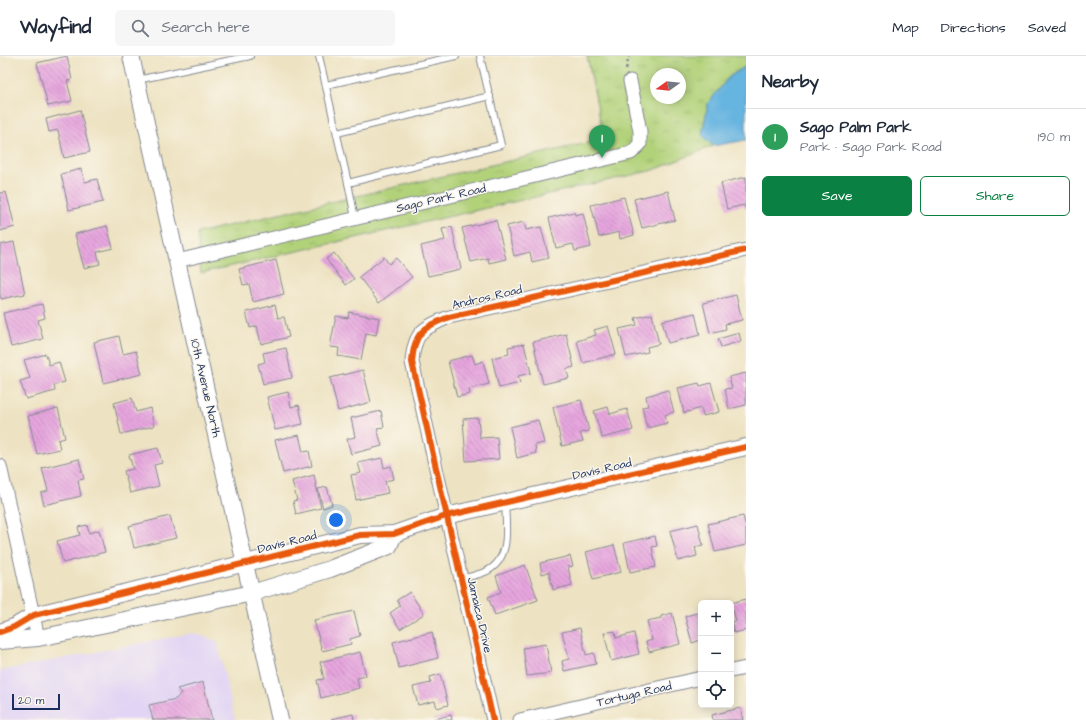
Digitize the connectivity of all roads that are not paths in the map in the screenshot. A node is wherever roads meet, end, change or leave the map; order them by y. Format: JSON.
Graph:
{"nodes":[{"id":1,"x":132,"y":56,"type":"edge"},
{"id":2,"x":250,"y":56,"type":"edge"},
{"id":3,"x":319,"y":56,"type":"edge"},
{"id":4,"x":456,"y":56,"type":"edge"},
{"id":5,"x":480,"y":56,"type":"edge"},
{"id":6,"x":137,"y":80,"type":"junction"},
{"id":7,"x":630,"y":81,"type":"dead end"},
{"id":8,"x":326,"y":85,"type":"junction"},
{"id":9,"x":490,"y":96,"type":"junction"},
{"id":10,"x":337,"y":133,"type":"junction"},
{"id":11,"x":348,"y":183,"type":"junction"},
{"id":12,"x":355,"y":218,"type":"junction"},
{"id":13,"x":746,"y":250,"type":"edge"},
{"id":14,"x":177,"y":261,"type":"junction"},
{"id":15,"x":746,"y":447,"type":"edge"},
{"id":16,"x":0,"y":466,"type":"edge"},
{"id":17,"x":505,"y":502,"type":"junction"},
{"id":18,"x":446,"y":516,"type":"junction"},
{"id":19,"x":394,"y":534,"type":"junction"},
{"id":20,"x":245,"y":564,"type":"junction"},
{"id":21,"x":461,"y":579,"type":"junction"},
{"id":22,"x":252,"y":593,"type":"junction"},
{"id":23,"x":34,"y":615,"type":"junction"},
{"id":24,"x":0,"y":632,"type":"edge"},
{"id":25,"x":38,"y":638,"type":"junction"},
{"id":26,"x":0,"y":641,"type":"edge"},
{"id":27,"x":746,"y":668,"type":"edge"},
{"id":28,"x":734,"y":671,"type":"edge"},
{"id":29,"x":698,"y":679,"type":"edge"},
{"id":30,"x":280,"y":720,"type":"edge"},
{"id":31,"x":493,"y":720,"type":"edge"},
{"id":32,"x":520,"y":720,"type":"edge"}],
"edges":[{"from":1,"to":6,"type":"street","name":"10th Avenue North"},
{"from":2,"to":6,"type":"lane"},
{"from":3,"to":8,"type":"lane"},
{"from":4,"to":8,"type":"lane"},
{"from":5,"to":9,"type":"lane"},
{"from":6,"to":14,"type":"street","name":"10th Avenue North"},
{"from":7,"to":12,"type":"street","name":"Sago Park Road"},
{"from":8,"to":10,"type":"lane"},
{"from":9,"to":10,"type":"lane"},
{"from":9,"to":11,"type":"lane"},
{"from":10,"to":11,"type":"lane"},
{"from":11,"to":12,"type":"lane"},
{"from":12,"to":14,"type":"street","name":"Sago Park Road"},
{"from":13,"to":18,"type":"street","name":"Andros Road"},
{"from":14,"to":20,"type":"street","name":"10th Avenue North"},
{"from":15,"to":17,"type":"street","name":"Davis Road"},
{"from":16,"to":23,"type":"street"},
{"from":17,"to":18,"type":"street","name":"Davis Road"},
{"from":17,"to":21,"type":"lane"},
{"from":18,"to":19,"type":"street","name":"Davis Road"},
{"from":18,"to":21,"type":"street","name":"Jamaica Drive"},
{"from":19,"to":20,"type":"street","name":"Davis Road"},
{"from":19,"to":22,"type":"street"},
{"from":20,"to":22,"type":"street","name":"10th Avenue North"},
{"from":20,"to":23,"type":"street","name":"Davis Road"},
{"from":21,"to":31,"type":"street","name":"Jamaica Drive"},
{"from":22,"to":25,"type":"street"},
{"from":22,"to":30,"type":"street","name":"10th Avenue North"},
{"from":23,"to":24,"type":"street","name":"Davis Road"},
{"from":23,"to":25,"type":"street"},
{"from":25,"to":26,"type":"street"},
{"from":27,"to":28,"type":"street"},
{"from":29,"to":32,"type":"street","name":"Tortuga Road"}]}
